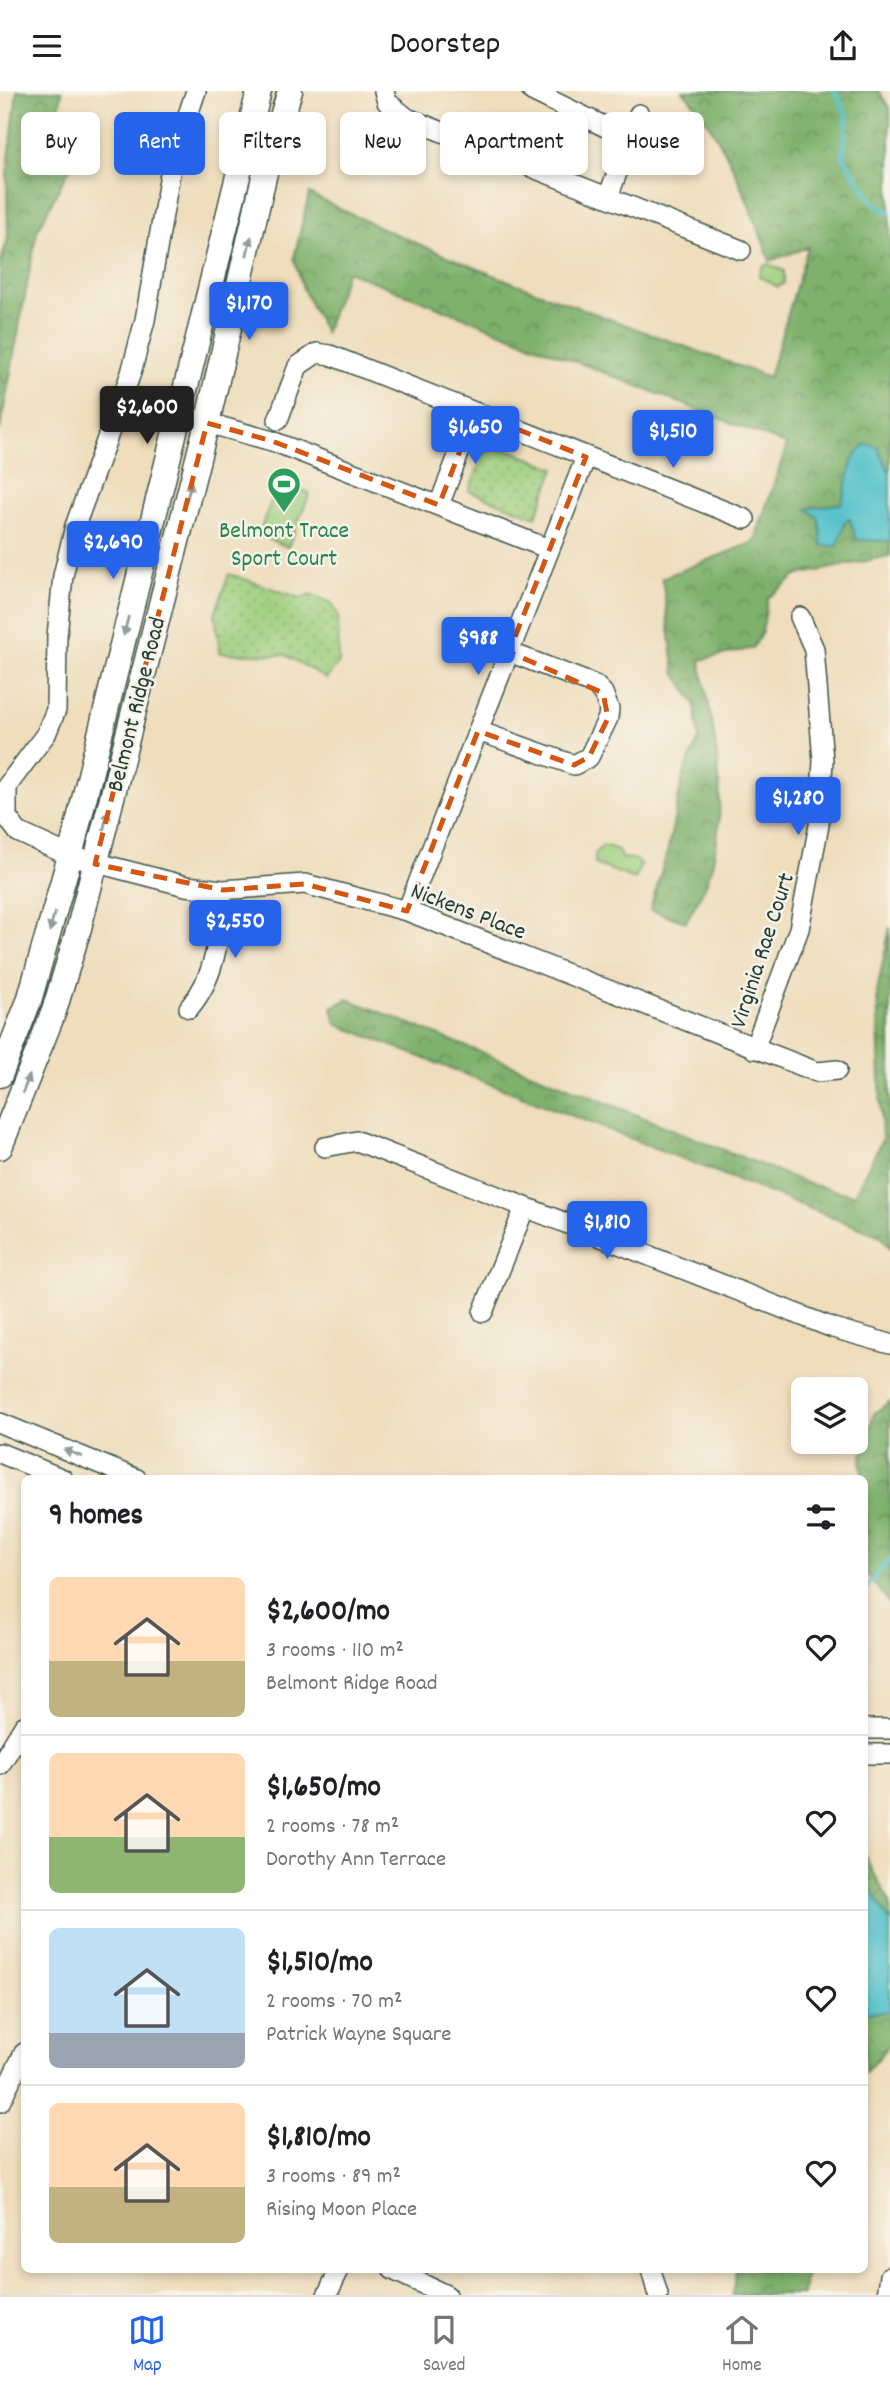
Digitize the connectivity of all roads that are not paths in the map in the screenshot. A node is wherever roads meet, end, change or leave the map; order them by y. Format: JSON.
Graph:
{"nodes":[{"id":1,"x":196,"y":91,"type":"edge"},
{"id":2,"x":259,"y":91,"type":"edge"},
{"id":3,"x":290,"y":91,"type":"edge"},
{"id":4,"x":384,"y":91,"type":"edge"},
{"id":5,"x":532,"y":91,"type":"edge"},
{"id":6,"x":602,"y":125,"type":"edge"},
{"id":7,"x":616,"y":175,"type":"edge"},
{"id":8,"x":608,"y":197,"type":"junction"},
{"id":9,"x":741,"y":250,"type":"dead end"},
{"id":10,"x":475,"y":412,"type":"junction"},
{"id":11,"x":178,"y":415,"type":"junction"},
{"id":12,"x":278,"y":420,"type":"dead end"},
{"id":13,"x":207,"y":423,"type":"junction"},
{"id":14,"x":586,"y":457,"type":"junction"},
{"id":15,"x":439,"y":505,"type":"junction"},
{"id":16,"x":745,"y":519,"type":"dead end"},
{"id":17,"x":549,"y":549,"type":"junction"},
{"id":18,"x":800,"y":617,"type":"dead end"},
{"id":19,"x":509,"y":652,"type":"junction"},
{"id":20,"x":478,"y":731,"type":"junction"},
{"id":21,"x":69,"y":856,"type":"junction"},
{"id":22,"x":95,"y":864,"type":"junction"},
{"id":23,"x":223,"y":890,"type":"junction"},
{"id":24,"x":407,"y":911,"type":"junction"},
{"id":25,"x":189,"y":1007,"type":"dead end"},
{"id":26,"x":754,"y":1049,"type":"junction"},
{"id":27,"x":837,"y":1070,"type":"dead end"},
{"id":28,"x":0,"y":1075,"type":"edge"},
{"id":29,"x":0,"y":1147,"type":"edge"},
{"id":30,"x":325,"y":1147,"type":"dead end"},
{"id":31,"x":525,"y":1207,"type":"junction"},
{"id":32,"x":483,"y":1312,"type":"dead end"},
{"id":33,"x":890,"y":1344,"type":"edge"},
{"id":34,"x":0,"y":1423,"type":"edge"},
{"id":35,"x":0,"y":1453,"type":"edge"},
{"id":36,"x":53,"y":1475,"type":"edge"},
{"id":37,"x":127,"y":1475,"type":"edge"},
{"id":38,"x":868,"y":1729,"type":"edge"},
{"id":39,"x":890,"y":1729,"type":"edge"},
{"id":40,"x":21,"y":1734,"type":"edge"},
{"id":41,"x":890,"y":1753,"type":"edge"},
{"id":42,"x":868,"y":1754,"type":"edge"},
{"id":43,"x":0,"y":1765,"type":"edge"},
{"id":44,"x":21,"y":2060,"type":"edge"},
{"id":45,"x":11,"y":2083,"type":"edge"},
{"id":46,"x":0,"y":2102,"type":"edge"},
{"id":47,"x":338,"y":2273,"type":"edge"},
{"id":48,"x":399,"y":2273,"type":"edge"},
{"id":49,"x":651,"y":2273,"type":"edge"},
{"id":50,"x":890,"y":2276,"type":"edge"},
{"id":51,"x":654,"y":2294,"type":"edge"},
{"id":52,"x":327,"y":2295,"type":"edge"},
{"id":53,"x":446,"y":2295,"type":"edge"},
{"id":54,"x":887,"y":2295,"type":"edge"}],
"edges":[{"from":1,"to":21,"type":"street","name":"Nickens Place"},
{"from":2,"to":11,"type":"main road","name":"Belmont Ridge Road"},
{"from":13,"to":3,"type":"main road","name":"Belmont Ridge Road","one_way":true},
{"from":4,"to":8,"type":"street"},
{"from":5,"to":6,"type":"street"},
{"from":7,"to":8,"type":"street"},
{"from":8,"to":9,"type":"street"},
{"from":10,"to":12,"type":"street"},
{"from":10,"to":14,"type":"street"},
{"from":10,"to":15,"type":"street"},
{"from":11,"to":13,"type":"street"},
{"from":11,"to":21,"type":"main road","name":"Belmont Ridge Road","one_way":true},
{"from":13,"to":15,"type":"street"},
{"from":22,"to":13,"type":"main road","name":"Belmont Ridge Road","one_way":true},
{"from":14,"to":16,"type":"street"},
{"from":14,"to":17,"type":"street"},
{"from":15,"to":17,"type":"street"},
{"from":17,"to":19,"type":"street"},
{"from":18,"to":26,"type":"street","name":"Virginia Rae Court"},
{"from":19,"to":20,"type":"street"},
{"from":19,"to":20,"type":"street"},
{"from":20,"to":24,"type":"street"},
{"from":21,"to":22,"type":"street","name":"Nickens Place"},
{"from":21,"to":28,"type":"main road","name":"Belmont Ridge Road","one_way":true},
{"from":22,"to":23,"type":"street","name":"Nickens Place"},
{"from":29,"to":22,"type":"main road","name":"Belmont Ridge Road","one_way":true},
{"from":23,"to":24,"type":"street","name":"Nickens Place"},
{"from":23,"to":25,"type":"street"},
{"from":24,"to":26,"type":"street","name":"Nickens Place"},
{"from":26,"to":27,"type":"street","name":"Nickens Place"},
{"from":30,"to":31,"type":"street"},
{"from":31,"to":32,"type":"street"},
{"from":31,"to":33,"type":"street"},
{"from":37,"to":34,"type":"street","one_way":true},
{"from":35,"to":36,"type":"street"},
{"from":38,"to":39,"type":"street"},
{"from":40,"to":43,"type":"street"},
{"from":41,"to":42,"type":"street"},
{"from":44,"to":45,"type":"street"},
{"from":45,"to":46,"type":"street"},
{"from":47,"to":52,"type":"street"},
{"from":48,"to":53,"type":"street"},
{"from":49,"to":51,"type":"street"},
{"from":50,"to":54,"type":"street"}]}
